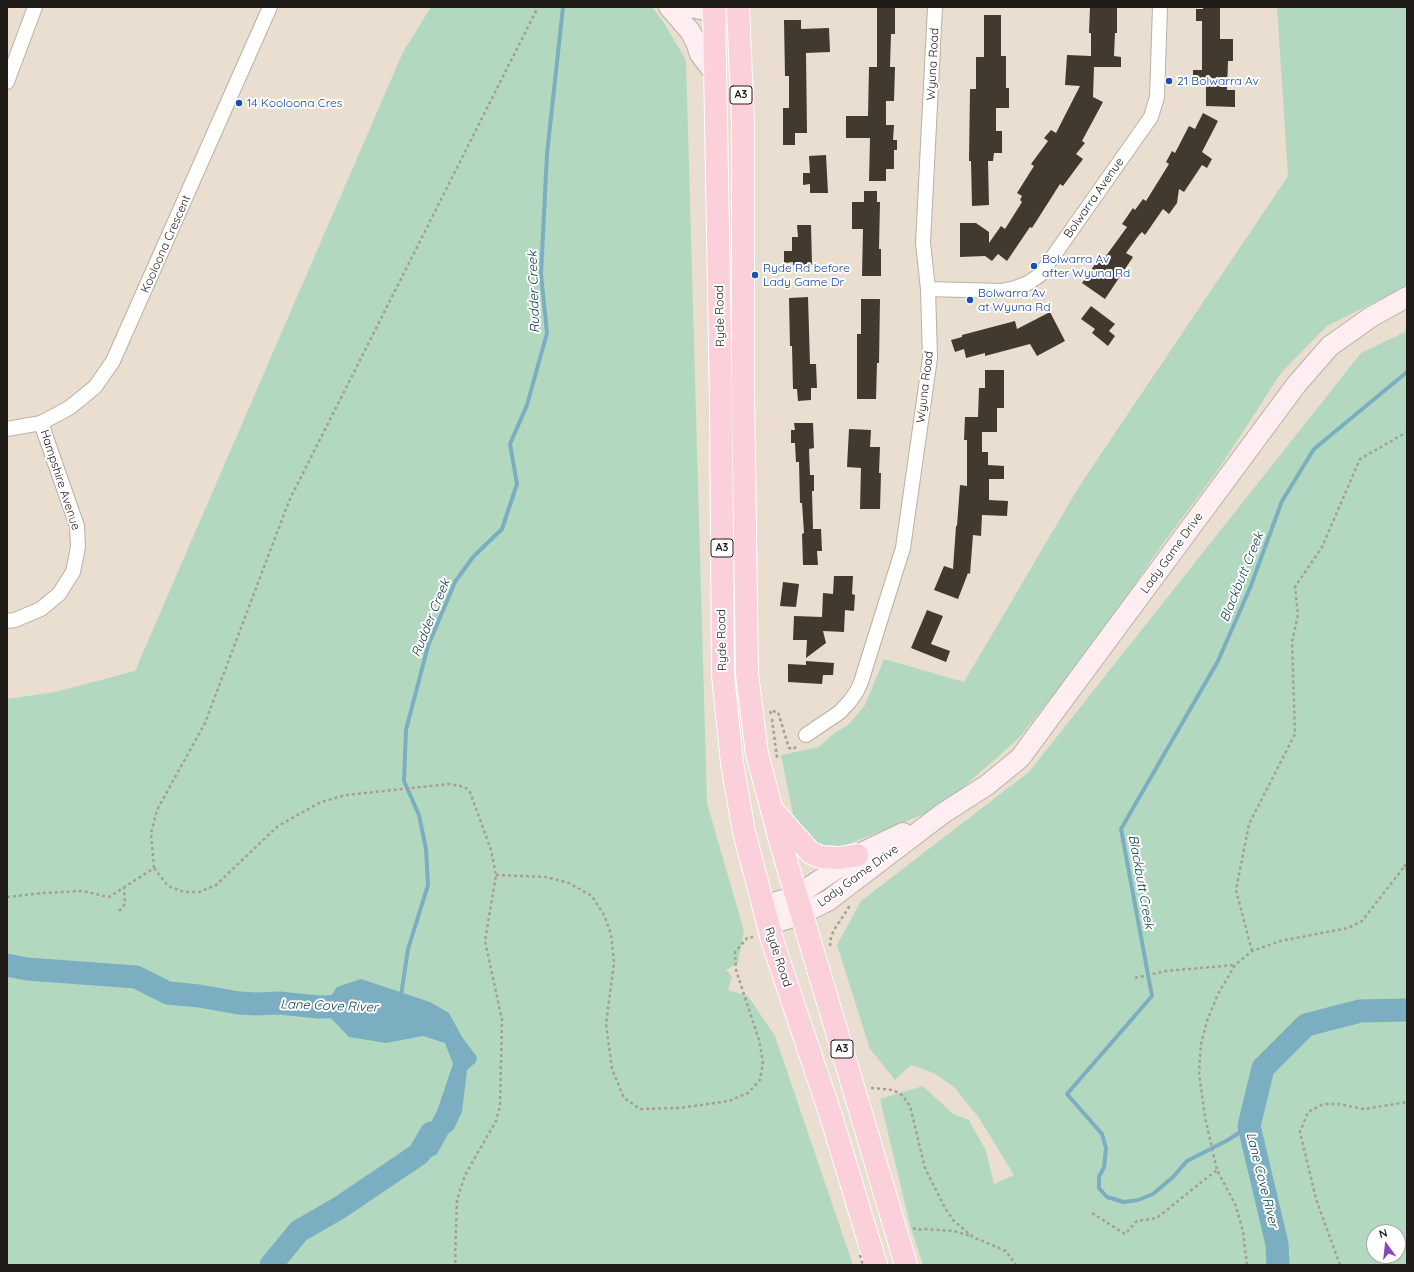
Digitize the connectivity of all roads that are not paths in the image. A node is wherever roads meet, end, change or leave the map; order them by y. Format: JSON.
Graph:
{"nodes":[{"id":1,"x":35,"y":7,"type":"edge"},
{"id":2,"x":669,"y":7,"type":"edge"},
{"id":3,"x":691,"y":7,"type":"edge"},
{"id":4,"x":935,"y":7,"type":"edge"},
{"id":5,"x":1160,"y":7,"type":"edge"},
{"id":6,"x":268,"y":8,"type":"edge"},
{"id":7,"x":726,"y":9,"type":"edge"},
{"id":8,"x":716,"y":75,"type":"junction"},
{"id":9,"x":7,"y":82,"type":"edge"},
{"id":10,"x":928,"y":289,"type":"junction"},
{"id":11,"x":1407,"y":297,"type":"edge"},
{"id":12,"x":41,"y":422,"type":"junction"},
{"id":13,"x":7,"y":429,"type":"edge"},
{"id":14,"x":7,"y":621,"type":"edge"},
{"id":15,"x":806,"y":735,"type":"road end"},
{"id":16,"x":771,"y":809,"type":"junction"},
{"id":17,"x":942,"y":814,"type":"junction"},
{"id":18,"x":857,"y":855,"type":"junction"},
{"id":19,"x":799,"y":905,"type":"junction"},
{"id":20,"x":761,"y":922,"type":"junction"},
{"id":21,"x":868,"y":1259,"type":"edge"},
{"id":22,"x":906,"y":1265,"type":"edge"}],
"edges":[{"from":1,"to":9,"type":"street"},
{"from":2,"to":8,"type":"main road"},
{"from":3,"to":7,"type":"main road"},
{"from":4,"to":10,"type":"street","name":"Wyuna Road"},
{"from":5,"to":10,"type":"street","name":"Bolwarra Avenue"},
{"from":6,"to":12,"type":"street","name":"Kooloona Crescent"},
{"from":7,"to":8,"type":"highway","name":"Ryde Road","number":"A3"},
{"from":7,"to":16,"type":"highway","name":"Ryde Road","number":"A3"},
{"from":8,"to":20,"type":"highway","name":"Ryde Road","number":"A3"},
{"from":10,"to":15,"type":"street","name":"Wyuna Road"},
{"from":11,"to":17,"type":"main road","name":"Lady Game Drive"},
{"from":12,"to":13,"type":"street","name":"Kooloona Crescent"},
{"from":12,"to":14,"type":"street","name":"Hampshire Avenue"},
{"from":16,"to":18,"type":"highway"},
{"from":16,"to":19,"type":"highway","name":"Ryde Road","number":"A3"},
{"from":17,"to":18,"type":"main road","name":"Lady Game Drive"},
{"from":17,"to":19,"type":"main road","name":"Lady Game Drive"},
{"from":18,"to":19,"type":"main road","name":"Lady Game Drive"},
{"from":19,"to":20,"type":"main road","name":"Lady Game Drive"},
{"from":19,"to":22,"type":"highway","name":"Ryde Road","number":"A3"},
{"from":20,"to":21,"type":"highway","name":"Ryde Road","number":"A3"}]}
